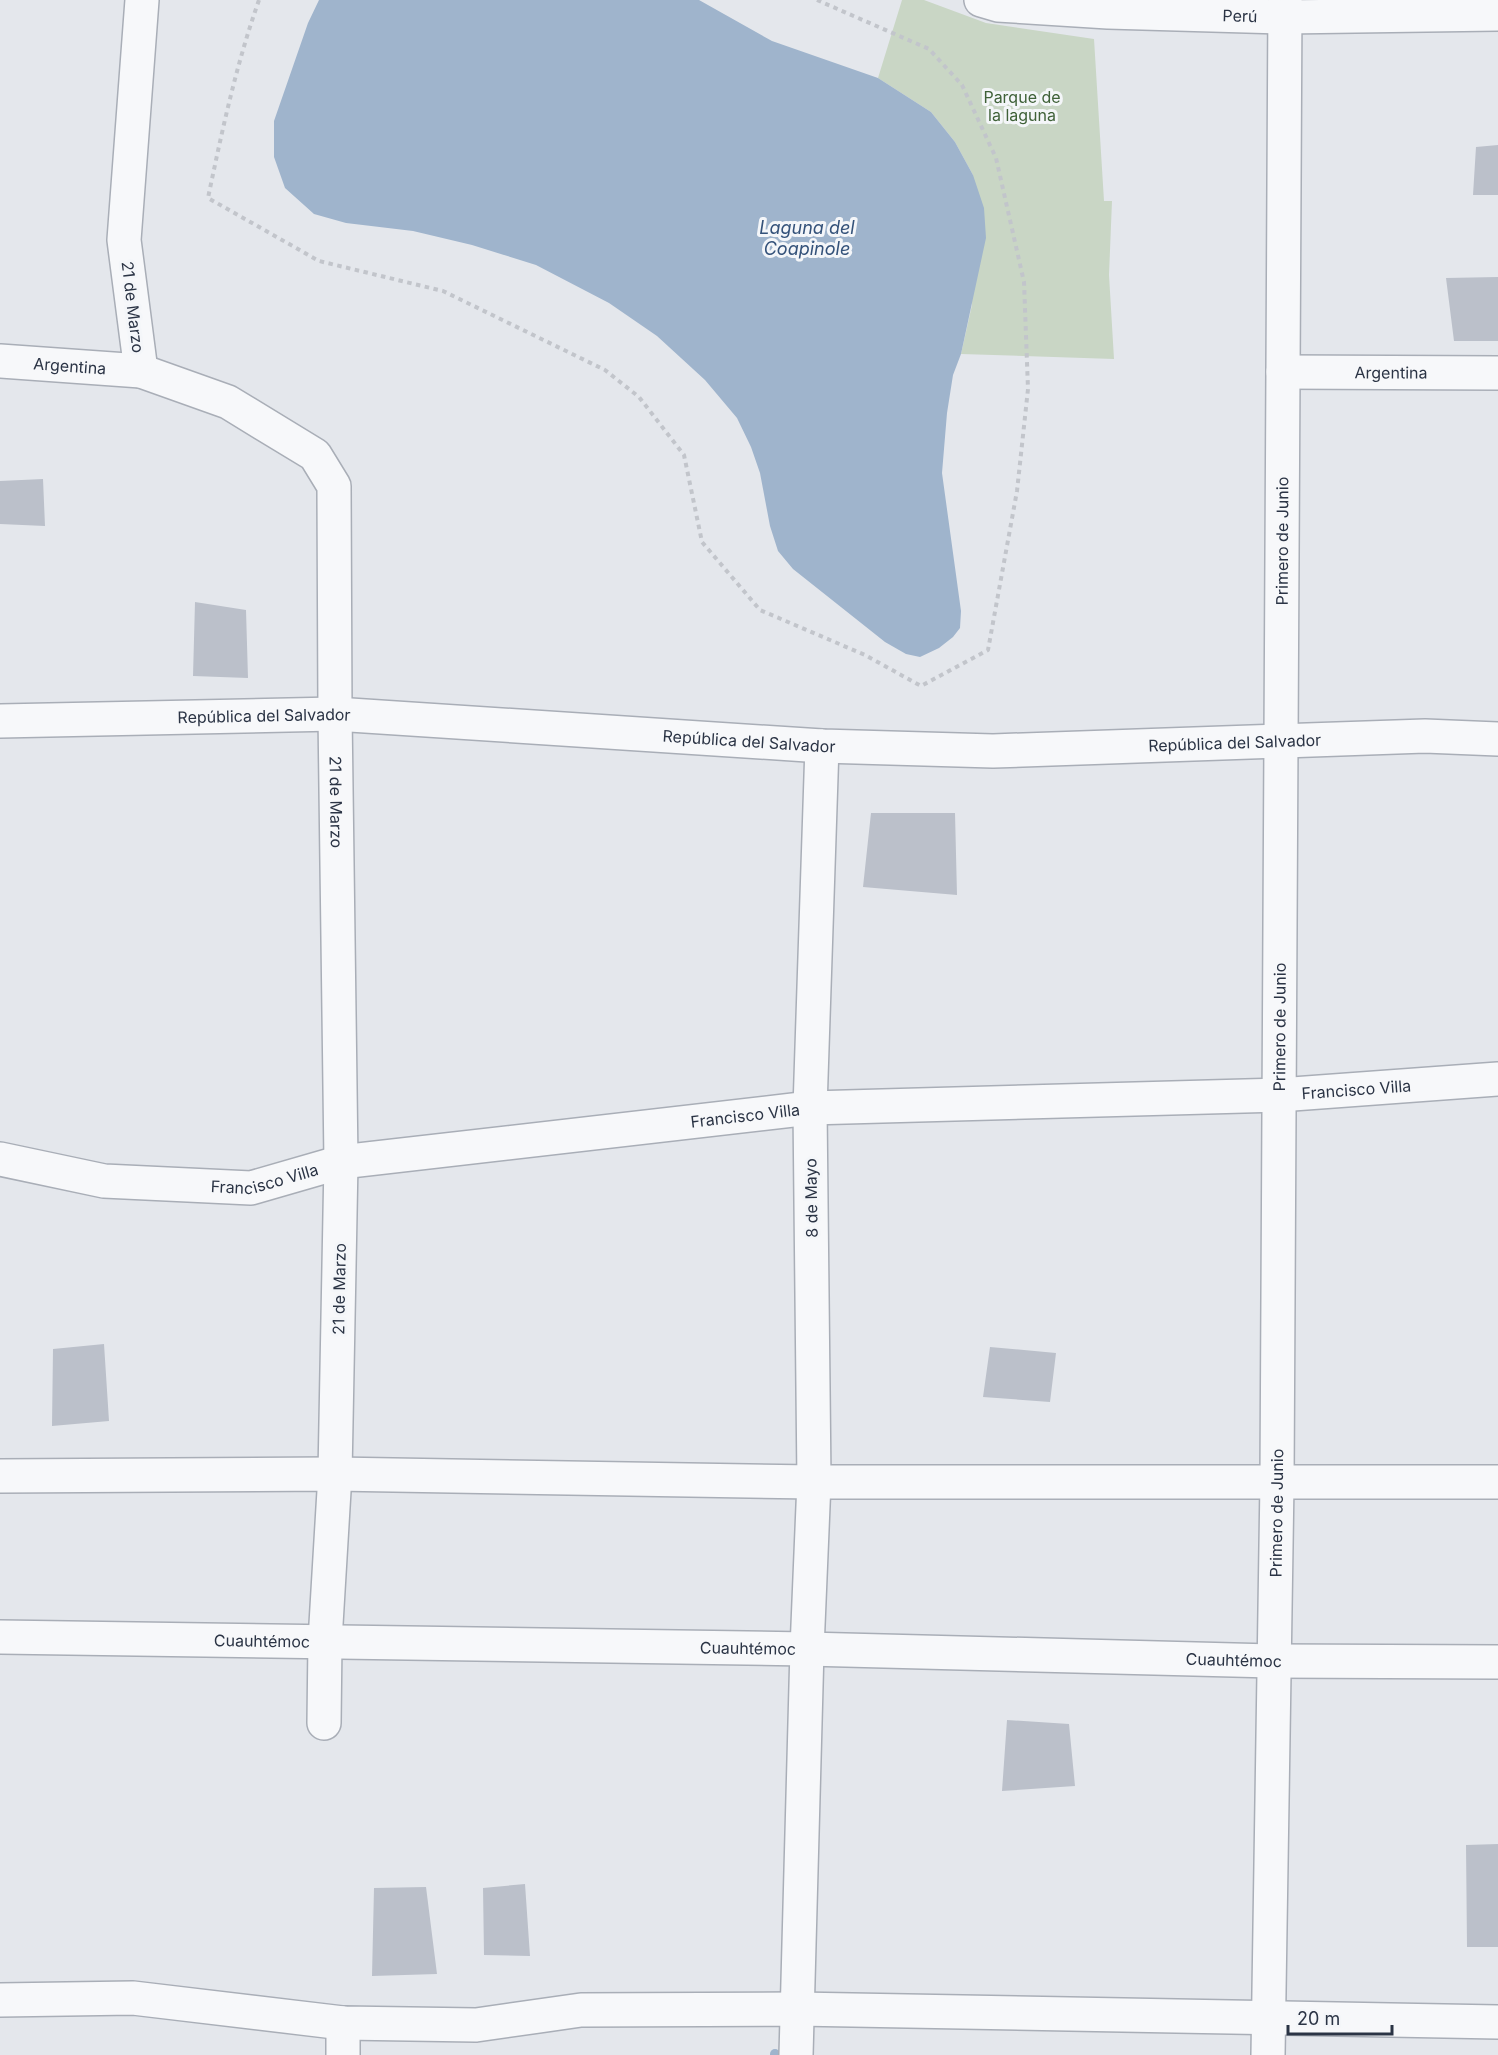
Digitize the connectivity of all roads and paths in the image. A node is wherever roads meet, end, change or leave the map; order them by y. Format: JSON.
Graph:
{"nodes":[{"id":1,"x":142,"y":0,"type":"edge"},
{"id":2,"x":259,"y":0,"type":"edge"},
{"id":3,"x":817,"y":0,"type":"edge"},
{"id":4,"x":981,"y":0,"type":"edge"},
{"id":5,"x":1285,"y":8,"type":"edge"},
{"id":6,"x":1498,"y":14,"type":"edge"},
{"id":7,"x":0,"y":361,"type":"edge"},
{"id":8,"x":141,"y":371,"type":"junction"},
{"id":9,"x":1283,"y":372,"type":"junction"},
{"id":10,"x":1498,"y":373,"type":"edge"},
{"id":11,"x":335,"y":714,"type":"junction"},
{"id":12,"x":0,"y":721,"type":"edge"},
{"id":13,"x":1498,"y":739,"type":"edge"},
{"id":14,"x":1280,"y":741,"type":"junction"},
{"id":15,"x":822,"y":746,"type":"junction"},
{"id":16,"x":1498,"y":1079,"type":"edge"},
{"id":17,"x":1280,"y":1095,"type":"junction"},
{"id":18,"x":810,"y":1108,"type":"junction"},
{"id":19,"x":0,"y":1159,"type":"edge"},
{"id":20,"x":341,"y":1162,"type":"junction"},
{"id":21,"x":334,"y":1474,"type":"junction"},
{"id":22,"x":0,"y":1476,"type":"edge"},
{"id":23,"x":814,"y":1482,"type":"junction"},
{"id":24,"x":1277,"y":1482,"type":"junction"},
{"id":25,"x":1498,"y":1482,"type":"edge"},
{"id":26,"x":0,"y":1637,"type":"edge"},
{"id":27,"x":325,"y":1641,"type":"junction"},
{"id":28,"x":807,"y":1649,"type":"junction"},
{"id":29,"x":1274,"y":1661,"type":"junction"},
{"id":30,"x":1498,"y":1662,"type":"edge"},
{"id":31,"x":324,"y":1723,"type":"dead end"},
{"id":32,"x":0,"y":2000,"type":"edge"},
{"id":33,"x":797,"y":2009,"type":"junction"},
{"id":34,"x":1269,"y":2018,"type":"junction"},
{"id":35,"x":1498,"y":2022,"type":"edge"},
{"id":36,"x":343,"y":2023,"type":"junction"},
{"id":37,"x":343,"y":2055,"type":"edge"},
{"id":38,"x":796,"y":2055,"type":"edge"},
{"id":39,"x":1268,"y":2055,"type":"edge"}],
"edges":[{"from":1,"to":8,"type":"street","name":"21 de Marzo"},
{"from":2,"to":3,"type":"path"},
{"from":4,"to":5,"type":"street","name":"Perú"},
{"from":5,"to":6,"type":"street","name":"Perú"},
{"from":5,"to":9,"type":"street","name":"Primero de Junio"},
{"from":7,"to":8,"type":"street","name":"Argentina"},
{"from":8,"to":11,"type":"street","name":"21 de Marzo"},
{"from":9,"to":10,"type":"street","name":"Argentina"},
{"from":9,"to":14,"type":"street","name":"Primero de Junio"},
{"from":11,"to":12,"type":"street","name":"República del Salvador"},
{"from":11,"to":15,"type":"street","name":"República del Salvador"},
{"from":11,"to":20,"type":"street","name":"21 de Marzo"},
{"from":13,"to":14,"type":"street","name":"República del Salvador"},
{"from":14,"to":15,"type":"street","name":"República del Salvador"},
{"from":14,"to":17,"type":"street","name":"Primero de Junio"},
{"from":15,"to":18,"type":"street","name":"8 de Mayo"},
{"from":16,"to":17,"type":"street","name":"Francisco Villa"},
{"from":17,"to":18,"type":"street","name":"Francisco Villa"},
{"from":17,"to":24,"type":"street","name":"Primero de Junio"},
{"from":18,"to":20,"type":"street","name":"Francisco Villa"},
{"from":18,"to":23,"type":"street","name":"8 de Mayo"},
{"from":19,"to":20,"type":"street","name":"Francisco Villa"},
{"from":20,"to":21,"type":"street","name":"21 de Marzo"},
{"from":21,"to":22,"type":"street"},
{"from":21,"to":23,"type":"street"},
{"from":21,"to":27,"type":"street","name":"21 de Marzo"},
{"from":23,"to":24,"type":"street"},
{"from":23,"to":28,"type":"street","name":"8 de Mayo"},
{"from":24,"to":25,"type":"street"},
{"from":24,"to":29,"type":"street","name":"Primero de Junio"},
{"from":26,"to":27,"type":"street","name":"Cuauhtémoc"},
{"from":27,"to":28,"type":"street","name":"Cuauhtémoc"},
{"from":27,"to":31,"type":"street","name":"21 de Marzo"},
{"from":28,"to":29,"type":"street","name":"Cuauhtémoc"},
{"from":28,"to":33,"type":"street","name":"8 de Mayo"},
{"from":29,"to":30,"type":"street","name":"Cuauhtémoc"},
{"from":29,"to":34,"type":"street","name":"Primero de Junio"},
{"from":32,"to":36,"type":"street"},
{"from":33,"to":34,"type":"street"},
{"from":33,"to":36,"type":"street"},
{"from":33,"to":38,"type":"street","name":"8 de Mayo"},
{"from":34,"to":35,"type":"street"},
{"from":34,"to":39,"type":"street","name":"Primero de Junio"},
{"from":36,"to":37,"type":"street"}]}
